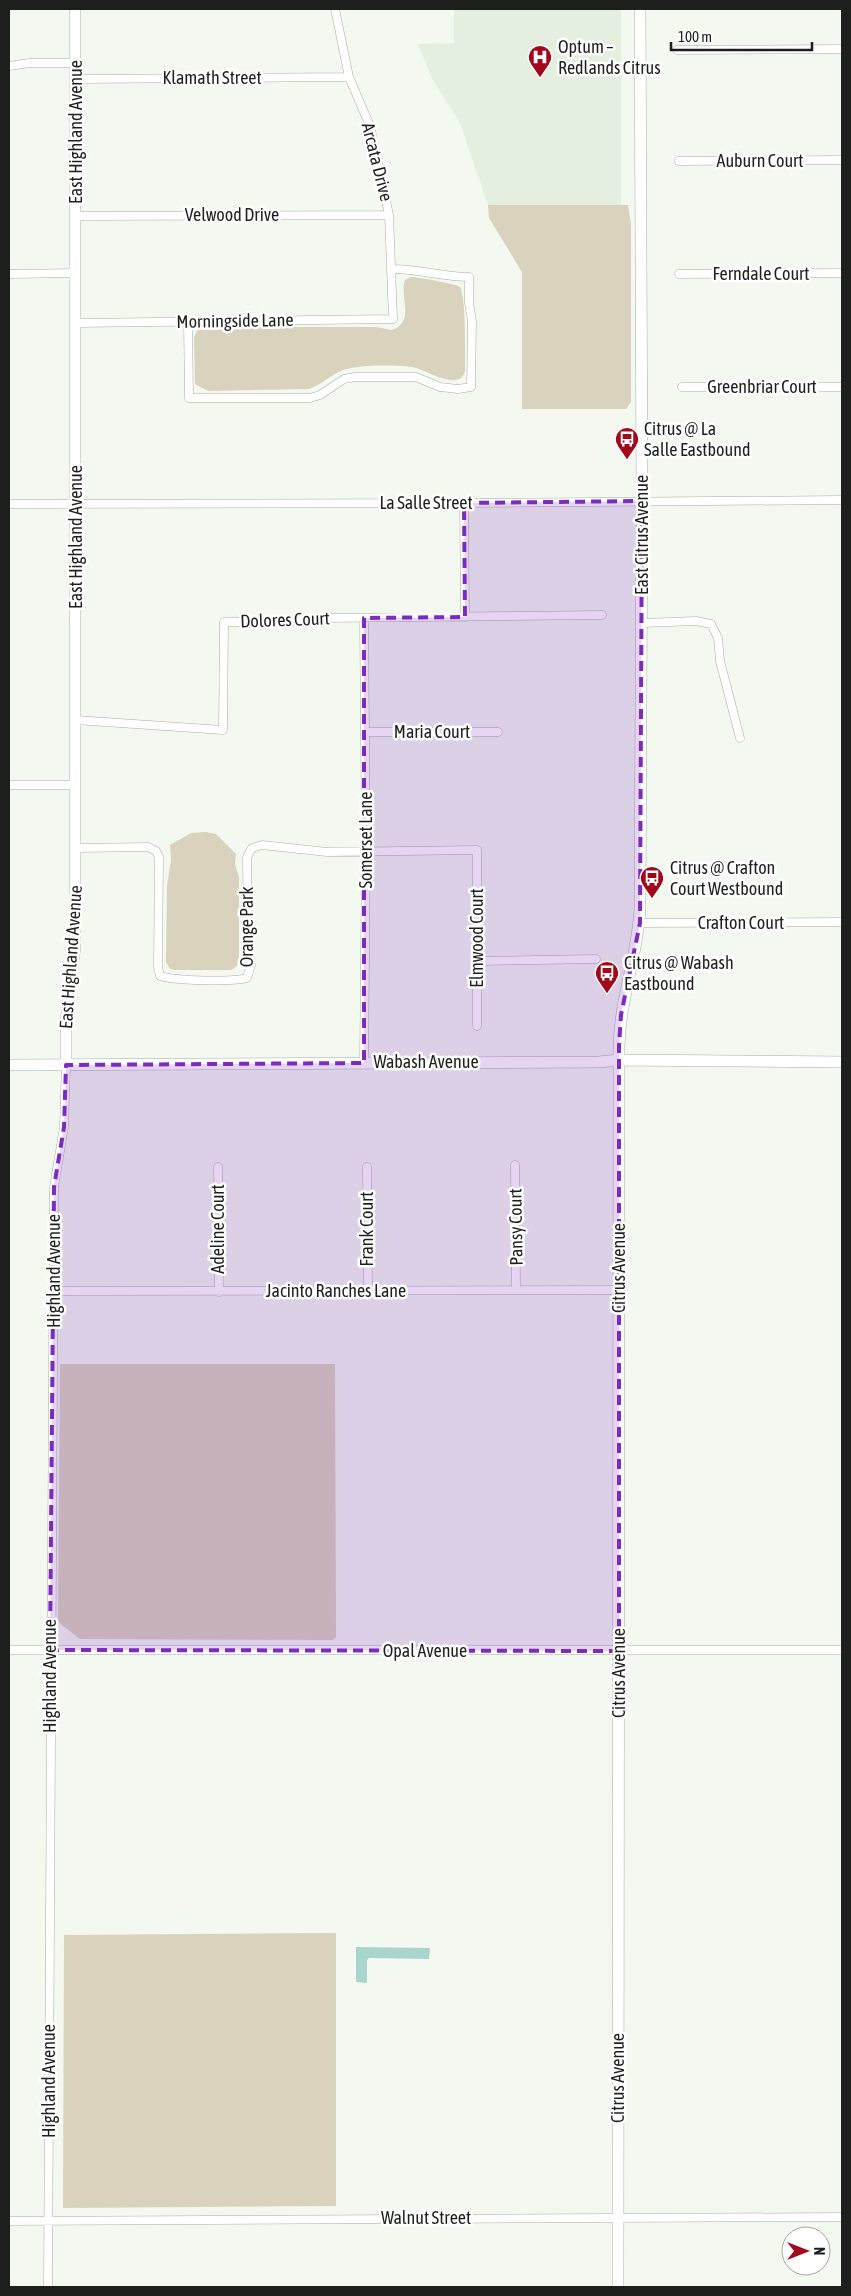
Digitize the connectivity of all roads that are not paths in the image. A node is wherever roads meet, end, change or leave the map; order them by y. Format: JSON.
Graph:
{"nodes":[{"id":1,"x":75,"y":9,"type":"edge"},
{"id":2,"x":335,"y":9,"type":"edge"},
{"id":3,"x":640,"y":9,"type":"edge"},
{"id":4,"x":842,"y":49,"type":"edge"},
{"id":5,"x":677,"y":50,"type":"dead end"},
{"id":6,"x":75,"y":63,"type":"junction"},
{"id":7,"x":9,"y":66,"type":"edge"},
{"id":8,"x":350,"y":77,"type":"junction"},
{"id":9,"x":76,"y":79,"type":"junction"},
{"id":10,"x":842,"y":160,"type":"edge"},
{"id":11,"x":678,"y":161,"type":"dead end"},
{"id":12,"x":389,"y":214,"type":"junction"},
{"id":13,"x":76,"y":216,"type":"junction"},
{"id":14,"x":392,"y":269,"type":"junction"},
{"id":15,"x":76,"y":273,"type":"junction"},
{"id":16,"x":842,"y":273,"type":"edge"},
{"id":17,"x":9,"y":274,"type":"edge"},
{"id":18,"x":679,"y":274,"type":"dead end"},
{"id":19,"x":393,"y":319,"type":"joint"},
{"id":20,"x":188,"y":321,"type":"junction"},
{"id":21,"x":76,"y":323,"type":"junction"},
{"id":22,"x":682,"y":387,"type":"dead end"},
{"id":23,"x":842,"y":387,"type":"edge"},
{"id":24,"x":842,"y":500,"type":"edge"},
{"id":25,"x":642,"y":501,"type":"junction"},
{"id":26,"x":76,"y":503,"type":"junction"},
{"id":27,"x":464,"y":503,"type":"junction"},
{"id":28,"x":9,"y":504,"type":"edge"},
{"id":29,"x":602,"y":615,"type":"dead end"},
{"id":30,"x":465,"y":617,"type":"junction"},
{"id":31,"x":364,"y":618,"type":"junction"},
{"id":32,"x":642,"y":623,"type":"junction"},
{"id":33,"x":75,"y":720,"type":"junction"},
{"id":34,"x":365,"y":732,"type":"junction"},
{"id":35,"x":498,"y":732,"type":"dead end"},
{"id":36,"x":740,"y":738,"type":"dead end"},
{"id":37,"x":9,"y":785,"type":"edge"},
{"id":38,"x":75,"y":785,"type":"junction"},
{"id":39,"x":76,"y":848,"type":"junction"},
{"id":40,"x":366,"y":852,"type":"junction"},
{"id":41,"x":842,"y":922,"type":"edge"},
{"id":42,"x":640,"y":923,"type":"junction"},
{"id":43,"x":596,"y":959,"type":"dead end"},
{"id":44,"x":477,"y":960,"type":"junction"},
{"id":45,"x":478,"y":1026,"type":"dead end"},
{"id":46,"x":619,"y":1060,"type":"junction"},
{"id":47,"x":364,"y":1062,"type":"junction"},
{"id":48,"x":842,"y":1062,"type":"edge"},
{"id":49,"x":9,"y":1065,"type":"edge"},
{"id":50,"x":66,"y":1065,"type":"junction"},
{"id":51,"x":515,"y":1165,"type":"dead end"},
{"id":52,"x":218,"y":1166,"type":"dead end"},
{"id":53,"x":367,"y":1166,"type":"dead end"},
{"id":54,"x":516,"y":1290,"type":"junction"},
{"id":55,"x":619,"y":1290,"type":"junction"},
{"id":56,"x":54,"y":1291,"type":"junction"},
{"id":57,"x":368,"y":1291,"type":"junction"},
{"id":58,"x":219,"y":1292,"type":"junction"},
{"id":59,"x":9,"y":1650,"type":"edge"},
{"id":60,"x":50,"y":1650,"type":"junction"},
{"id":61,"x":842,"y":1650,"type":"edge"},
{"id":62,"x":619,"y":1651,"type":"junction"},
{"id":63,"x":618,"y":2217,"type":"junction"},
{"id":64,"x":842,"y":2217,"type":"edge"},
{"id":65,"x":48,"y":2220,"type":"junction"},
{"id":66,"x":9,"y":2221,"type":"edge"},
{"id":67,"x":48,"y":2287,"type":"edge"},
{"id":68,"x":618,"y":2287,"type":"edge"}],
"edges":[{"from":1,"to":6,"type":"street","name":"East Highland Avenue"},
{"from":2,"to":8,"type":"street","name":"Arcata Drive"},
{"from":3,"to":25,"type":"street","name":"East Citrus Avenue"},
{"from":4,"to":5,"type":"street"},
{"from":6,"to":7,"type":"street"},
{"from":6,"to":9,"type":"street","name":"East Highland Avenue"},
{"from":8,"to":9,"type":"street","name":"Klamath Street"},
{"from":8,"to":12,"type":"street","name":"Arcata Drive"},
{"from":9,"to":13,"type":"street","name":"East Highland Avenue"},
{"from":10,"to":11,"type":"street","name":"Auburn Court"},
{"from":12,"to":13,"type":"street","name":"Velwood Drive"},
{"from":12,"to":14,"type":"street","name":"Arcata Drive"},
{"from":13,"to":15,"type":"street","name":"East Highland Avenue"},
{"from":14,"to":19,"type":"street","name":"Arcata Drive"},
{"from":14,"to":20,"type":"street"},
{"from":15,"to":17,"type":"street"},
{"from":15,"to":21,"type":"street","name":"East Highland Avenue"},
{"from":16,"to":18,"type":"street","name":"Ferndale Court"},
{"from":19,"to":20,"type":"street","name":"Morningside Lane"},
{"from":20,"to":21,"type":"street","name":"Morningside Lane"},
{"from":21,"to":26,"type":"street","name":"East Highland Avenue"},
{"from":22,"to":23,"type":"street","name":"Greenbriar Court"},
{"from":24,"to":25,"type":"street","name":"La Salle Street"},
{"from":25,"to":27,"type":"street","name":"La Salle Street"},
{"from":25,"to":32,"type":"street","name":"East Citrus Avenue"},
{"from":26,"to":27,"type":"street","name":"La Salle Street"},
{"from":26,"to":28,"type":"street","name":"La Salle Street"},
{"from":26,"to":33,"type":"street","name":"East Highland Avenue"},
{"from":27,"to":30,"type":"street"},
{"from":29,"to":30,"type":"street","name":"Dolores Court"},
{"from":30,"to":31,"type":"street","name":"Dolores Court"},
{"from":31,"to":33,"type":"street","name":"Dolores Court"},
{"from":31,"to":34,"type":"street","name":"Somerset Lane"},
{"from":32,"to":36,"type":"street"},
{"from":32,"to":42,"type":"street","name":"East Citrus Avenue"},
{"from":33,"to":38,"type":"street","name":"East Highland Avenue"},
{"from":34,"to":35,"type":"street","name":"Maria Court"},
{"from":34,"to":40,"type":"street","name":"Somerset Lane"},
{"from":37,"to":38,"type":"street"},
{"from":38,"to":39,"type":"street","name":"East Highland Avenue"},
{"from":39,"to":40,"type":"street","name":"Orange Park"},
{"from":39,"to":50,"type":"street","name":"East Highland Avenue"},
{"from":40,"to":44,"type":"street","name":"Elmwood Court"},
{"from":40,"to":47,"type":"street","name":"Somerset Lane"},
{"from":41,"to":42,"type":"street","name":"Crafton Court"},
{"from":42,"to":46,"type":"street","name":"East Citrus Avenue"},
{"from":43,"to":44,"type":"street"},
{"from":44,"to":45,"type":"street","name":"Elmwood Court"},
{"from":46,"to":47,"type":"street","name":"Wabash Avenue"},
{"from":46,"to":48,"type":"street","name":"Wabash Avenue"},
{"from":46,"to":55,"type":"street","name":"Citrus Avenue"},
{"from":47,"to":50,"type":"street","name":"Wabash Avenue"},
{"from":49,"to":50,"type":"street","name":"Wabash Avenue"},
{"from":50,"to":56,"type":"street","name":"Highland Avenue"},
{"from":51,"to":54,"type":"street","name":"Pansy Court"},
{"from":52,"to":58,"type":"street","name":"Adeline Court"},
{"from":53,"to":57,"type":"street","name":"Frank Court"},
{"from":54,"to":55,"type":"street","name":"Jacinto Ranches Lane"},
{"from":54,"to":57,"type":"street","name":"Jacinto Ranches Lane"},
{"from":55,"to":62,"type":"street","name":"Citrus Avenue"},
{"from":56,"to":58,"type":"street","name":"Jacinto Ranches Lane"},
{"from":56,"to":60,"type":"street","name":"Highland Avenue"},
{"from":57,"to":58,"type":"street","name":"Jacinto Ranches Lane"},
{"from":59,"to":60,"type":"street","name":"Opal Avenue"},
{"from":60,"to":62,"type":"street","name":"Opal Avenue"},
{"from":60,"to":65,"type":"street","name":"Highland Avenue"},
{"from":61,"to":62,"type":"street","name":"Opal Avenue"},
{"from":62,"to":63,"type":"street","name":"Citrus Avenue"},
{"from":63,"to":64,"type":"street","name":"Walnut Street"},
{"from":63,"to":65,"type":"street","name":"Walnut Street"},
{"from":63,"to":68,"type":"street","name":"Citrus Avenue"},
{"from":65,"to":66,"type":"street","name":"Walnut Street"},
{"from":65,"to":67,"type":"street","name":"Highland Avenue"}]}
